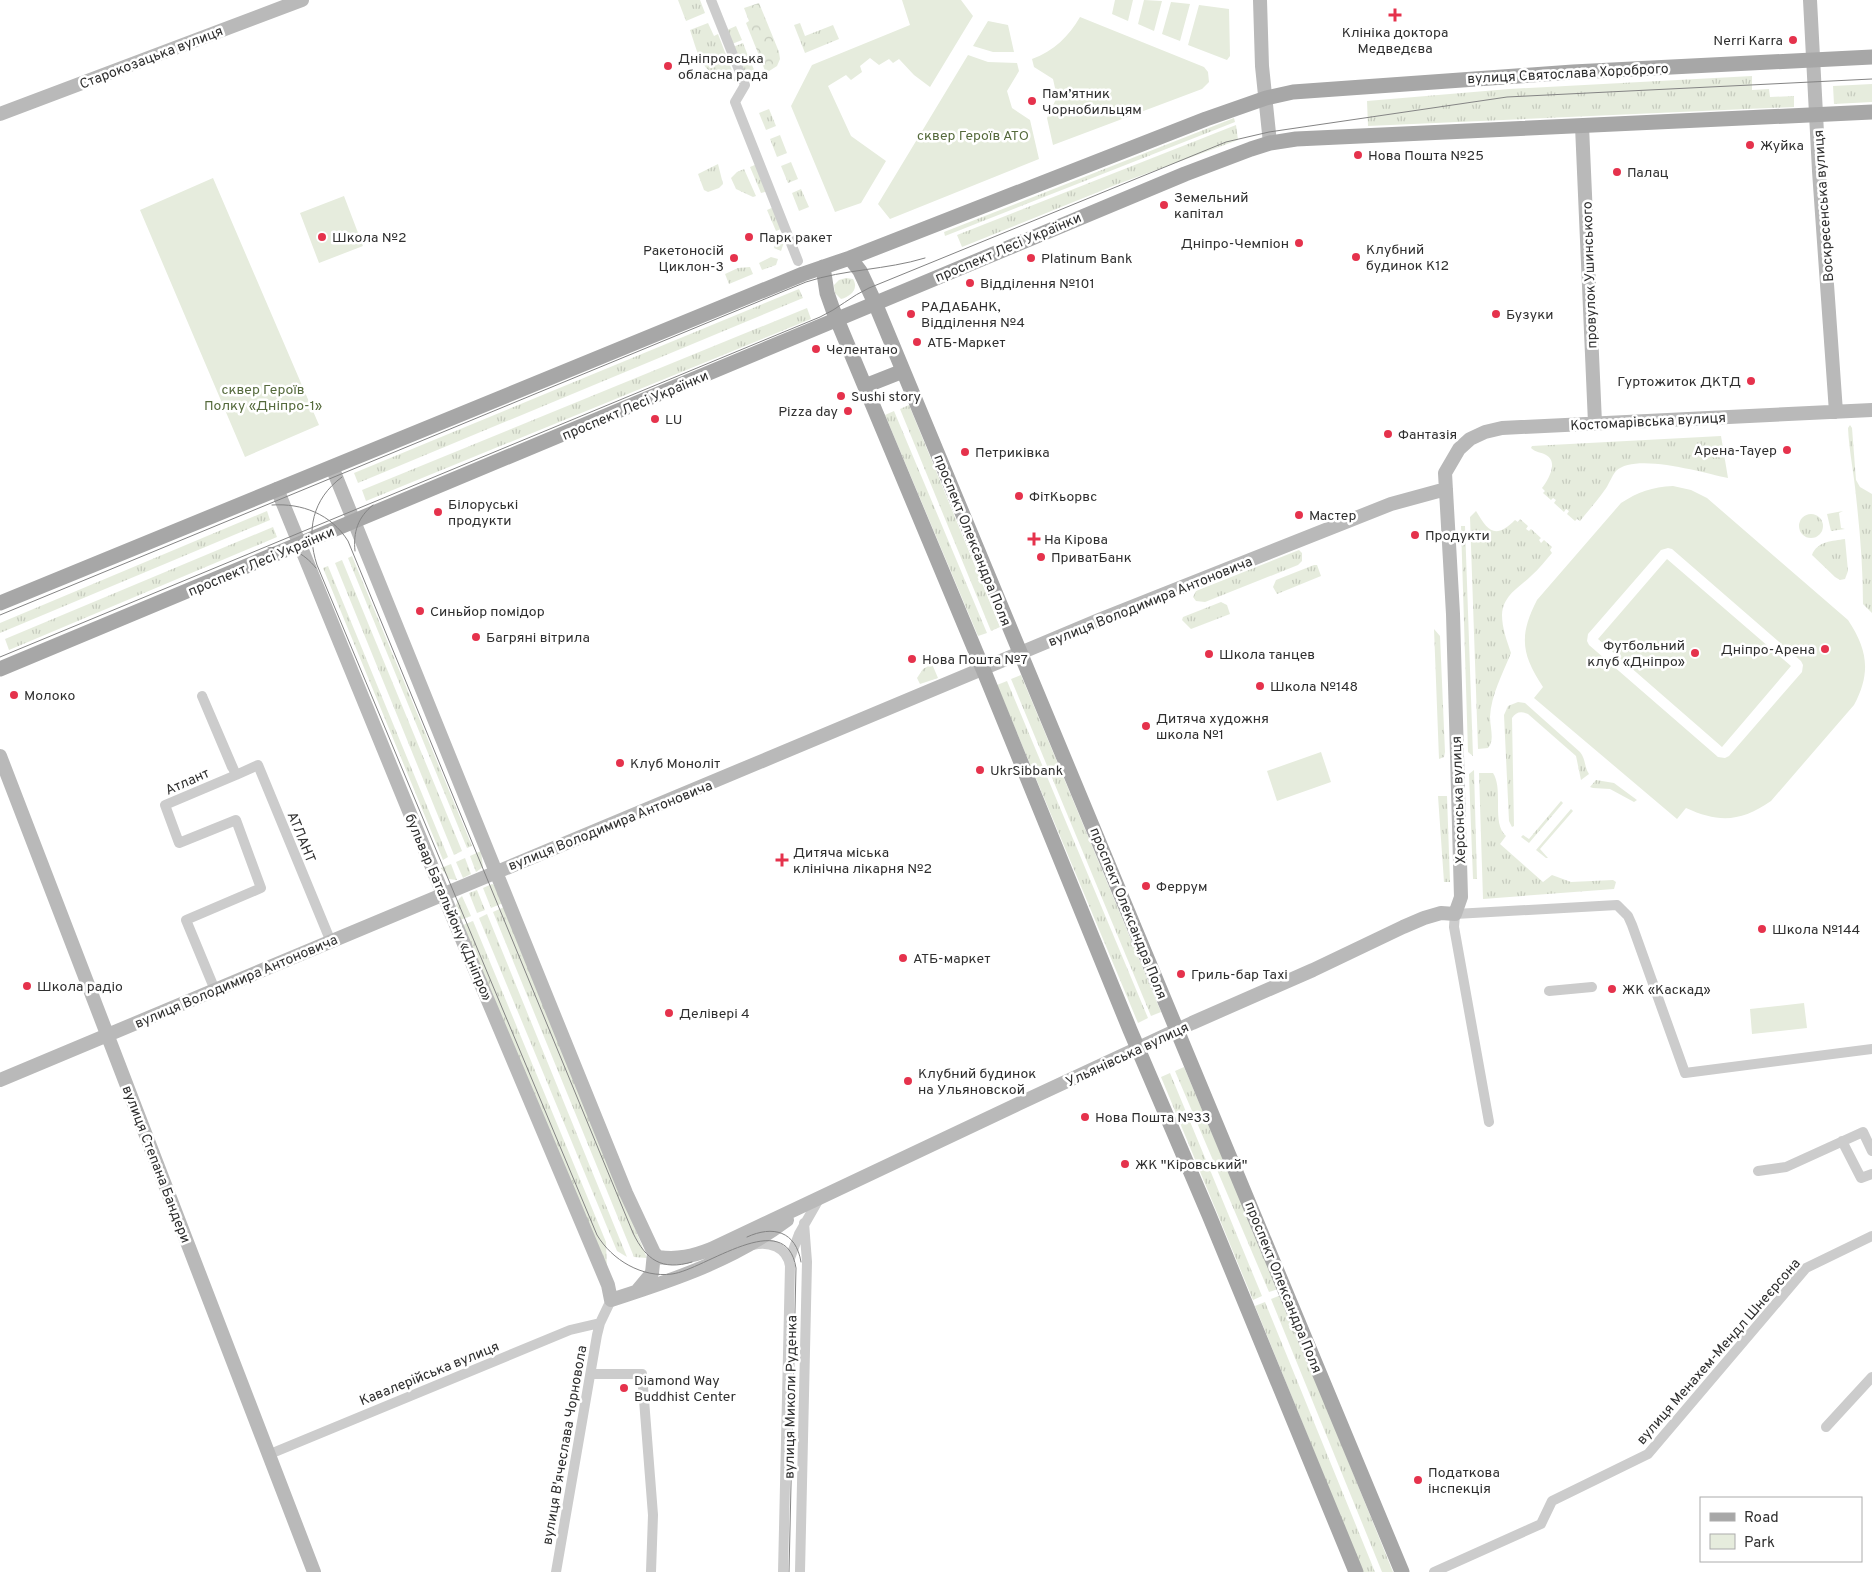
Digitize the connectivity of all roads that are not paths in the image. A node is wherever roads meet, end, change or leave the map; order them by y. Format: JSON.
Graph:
{"nodes":[{"id":1,"x":302,"y":0,"type":"edge"},
{"id":2,"x":711,"y":0,"type":"edge"},
{"id":3,"x":1260,"y":0,"type":"edge"},
{"id":4,"x":1810,"y":0,"type":"edge"},
{"id":5,"x":1872,"y":57,"type":"edge"},
{"id":6,"x":1814,"y":60,"type":"junction"},
{"id":7,"x":1266,"y":98,"type":"junction"},
{"id":8,"x":1872,"y":112,"type":"edge"},
{"id":9,"x":0,"y":114,"type":"edge"},
{"id":10,"x":1816,"y":115,"type":"junction"},
{"id":11,"x":1582,"y":126,"type":"junction"},
{"id":12,"x":1270,"y":143,"type":"junction"},
{"id":13,"x":850,"y":258,"type":"junction"},
{"id":14,"x":798,"y":261,"type":"dead end"},
{"id":15,"x":823,"y":267,"type":"junction"},
{"id":16,"x":875,"y":303,"type":"junction"},
{"id":17,"x":838,"y":320,"type":"junction"},
{"id":18,"x":903,"y":371,"type":"junction"},
{"id":19,"x":865,"y":386,"type":"junction"},
{"id":20,"x":1872,"y":410,"type":"edge"},
{"id":21,"x":1836,"y":412,"type":"junction"},
{"id":22,"x":1595,"y":423,"type":"junction"},
{"id":23,"x":332,"y":467,"type":"junction"},
{"id":24,"x":1445,"y":473,"type":"joint"},
{"id":25,"x":277,"y":489,"type":"junction"},
{"id":26,"x":1446,"y":489,"type":"junction"},
{"id":27,"x":354,"y":522,"type":"junction"},
{"id":28,"x":299,"y":545,"type":"junction"},
{"id":29,"x":0,"y":603,"type":"edge"},
{"id":30,"x":1021,"y":654,"type":"junction"},
{"id":31,"x":0,"y":669,"type":"edge"},
{"id":32,"x":983,"y":669,"type":"junction"},
{"id":33,"x":0,"y":756,"type":"edge"},
{"id":34,"x":234,"y":771,"type":"junction"},
{"id":35,"x":496,"y":872,"type":"junction"},
{"id":36,"x":443,"y":894,"type":"junction"},
{"id":37,"x":1455,"y":914,"type":"junction"},
{"id":38,"x":331,"y":942,"type":"junction"},
{"id":39,"x":1592,"y":987,"type":"dead end"},
{"id":40,"x":215,"y":990,"type":"junction"},
{"id":41,"x":1549,"y":991,"type":"dead end"},
{"id":42,"x":1178,"y":1031,"type":"junction"},
{"id":43,"x":107,"y":1035,"type":"junction"},
{"id":44,"x":1872,"y":1049,"type":"edge"},
{"id":45,"x":1138,"y":1050,"type":"junction"},
{"id":46,"x":0,"y":1080,"type":"edge"},
{"id":47,"x":1490,"y":1122,"type":"dead end"},
{"id":48,"x":1842,"y":1142,"type":"junction"},
{"id":49,"x":1872,"y":1151,"type":"edge"},
{"id":50,"x":1758,"y":1171,"type":"dead end"},
{"id":51,"x":1872,"y":1174,"type":"edge"},
{"id":52,"x":819,"y":1199,"type":"junction"},
{"id":53,"x":803,"y":1207,"type":"junction"},
{"id":54,"x":804,"y":1224,"type":"junction"},
{"id":55,"x":1872,"y":1236,"type":"edge"},
{"id":56,"x":745,"y":1248,"type":"junction"},
{"id":57,"x":656,"y":1255,"type":"junction"},
{"id":58,"x":789,"y":1261,"type":"junction"},
{"id":59,"x":634,"y":1293,"type":"junction"},
{"id":60,"x":611,"y":1300,"type":"junction"},
{"id":61,"x":600,"y":1323,"type":"junction"},
{"id":62,"x":591,"y":1374,"type":"junction"},
{"id":63,"x":1872,"y":1377,"type":"edge"},
{"id":64,"x":1826,"y":1427,"type":"dead end"},
{"id":65,"x":270,"y":1454,"type":"junction"},
{"id":66,"x":314,"y":1572,"type":"edge"},
{"id":67,"x":556,"y":1572,"type":"edge"},
{"id":68,"x":651,"y":1572,"type":"edge"},
{"id":69,"x":783,"y":1572,"type":"edge"},
{"id":70,"x":800,"y":1572,"type":"edge"},
{"id":71,"x":1356,"y":1572,"type":"edge"},
{"id":72,"x":1402,"y":1572,"type":"edge"},
{"id":73,"x":1434,"y":1572,"type":"edge"}],
"edges":[{"from":1,"to":9,"type":"street","name":"Старокозацька вулиця"},
{"from":2,"to":14,"type":"street"},
{"from":3,"to":7,"type":"street"},
{"from":4,"to":6,"type":"street","name":"Воскресенська вулиця"},
{"from":5,"to":6,"type":"main road","name":"вулиця Святослава Хороброго"},
{"from":6,"to":7,"type":"main road","name":"вулиця Святослава Хороброго"},
{"from":6,"to":10,"type":"street","name":"Воскресенська вулиця"},
{"from":7,"to":12,"type":"street"},
{"from":7,"to":13,"type":"main road"},
{"from":8,"to":10,"type":"main road"},
{"from":10,"to":11,"type":"main road"},
{"from":10,"to":21,"type":"street","name":"Воскресенська вулиця"},
{"from":11,"to":12,"type":"main road"},
{"from":11,"to":22,"type":"street","name":"провулок Ушинського"},
{"from":12,"to":16,"type":"main road","name":"проспект Лесі Українки"},
{"from":13,"to":15,"type":"main road"},
{"from":13,"to":16,"type":"main road","name":"проспект Олександра Поля"},
{"from":15,"to":17,"type":"main road"},
{"from":15,"to":23,"type":"main road"},
{"from":16,"to":17,"type":"main road","name":"проспект Лесі Українки"},
{"from":16,"to":18,"type":"main road","name":"проспект Олександра Поля"},
{"from":17,"to":19,"type":"main road"},
{"from":17,"to":27,"type":"main road","name":"проспект Лесі Українки"},
{"from":18,"to":19,"type":"main road"},
{"from":18,"to":30,"type":"main road","name":"проспект Олександра Поля"},
{"from":19,"to":32,"type":"main road"},
{"from":20,"to":21,"type":"street","name":"Костомарівська вулиця"},
{"from":21,"to":22,"type":"street","name":"Костомарівська вулиця"},
{"from":22,"to":24,"type":"street","name":"Костомарівська вулиця"},
{"from":23,"to":25,"type":"main road"},
{"from":23,"to":27,"type":"street"},
{"from":24,"to":26,"type":"street","name":"Херсонська вулиця"},
{"from":25,"to":28,"type":"street","name":"бульвар Батальйону «Дніпро»"},
{"from":25,"to":29,"type":"main road"},
{"from":26,"to":30,"type":"street","name":"вулиця Володимира Антоновича"},
{"from":26,"to":37,"type":"street","name":"Херсонська вулиця"},
{"from":27,"to":28,"type":"main road","name":"проспект Лесі Українки"},
{"from":27,"to":35,"type":"street"},
{"from":28,"to":31,"type":"main road","name":"проспект Лесі Українки"},
{"from":28,"to":36,"type":"street","name":"бульвар Батальйону «Дніпро»"},
{"from":30,"to":32,"type":"street","name":"вулиця Володимира Антоновича"},
{"from":30,"to":42,"type":"main road","name":"проспект Олександра Поля"},
{"from":32,"to":35,"type":"street","name":"вулиця Володимира Антоновича"},
{"from":32,"to":45,"type":"main road"},
{"from":33,"to":43,"type":"street","name":"вулиця Степана Бандери"},
{"from":34,"to":34,"type":"street"},
{"from":34,"to":38,"type":"street","name":"АТЛАНТ"},
{"from":34,"to":40,"type":"street","name":"Атлант"},
{"from":35,"to":36,"type":"street","name":"вулиця Володимира Антоновича"},
{"from":35,"to":57,"type":"street"},
{"from":36,"to":38,"type":"street","name":"вулиця Володимира Антоновича"},
{"from":36,"to":60,"type":"street","name":"бульвар Батальйону «Дніпро»"},
{"from":37,"to":42,"type":"street","name":"Ульянівська вулиця"},
{"from":37,"to":44,"type":"street"},
{"from":37,"to":47,"type":"street","name":"Херсонська вулиця"},
{"from":38,"to":40,"type":"street","name":"вулиця Володимира Антоновича"},
{"from":39,"to":41,"type":"street"},
{"from":40,"to":43,"type":"street","name":"вулиця Володимира Антоновича"},
{"from":42,"to":45,"type":"street","name":"Ульянівська вулиця"},
{"from":42,"to":72,"type":"main road","name":"проспект Олександра Поля"},
{"from":43,"to":46,"type":"street","name":"вулиця Володимира Антоновича"},
{"from":43,"to":65,"type":"street","name":"вулиця Степана Бандери"},
{"from":45,"to":52,"type":"street","name":"Ульянівська вулиця"},
{"from":45,"to":71,"type":"main road"},
{"from":48,"to":49,"type":"street"},
{"from":48,"to":50,"type":"street"},
{"from":48,"to":51,"type":"street"},
{"from":52,"to":53,"type":"street","name":"Ульянівська вулиця"},
{"from":52,"to":54,"type":"street","name":"вулиця Миколи Руденка"},
{"from":53,"to":56,"type":"street","name":"Ульянівська вулиця"},
{"from":53,"to":57,"type":"street","name":"Ульянівська вулиця"},
{"from":54,"to":58,"type":"street","name":"вулиця Миколи Руденка"},
{"from":54,"to":70,"type":"street","name":"вулиця Миколи Руденка"},
{"from":55,"to":73,"type":"street","name":"вулиця Менахем-Мендл Шнеєрсона"},
{"from":56,"to":58,"type":"street"},
{"from":56,"to":59,"type":"street","name":"Ульянівська вулиця"},
{"from":57,"to":59,"type":"street"},
{"from":58,"to":69,"type":"street","name":"вулиця Миколи Руденка"},
{"from":59,"to":60,"type":"street","name":"Ульянівська вулиця"},
{"from":60,"to":61,"type":"street"},
{"from":61,"to":62,"type":"street","name":"вулиця В'ячеслава Чорновола"},
{"from":61,"to":65,"type":"street","name":"Кавалерійська вулиця"},
{"from":62,"to":67,"type":"street","name":"вулиця В'ячеслава Чорновола"},
{"from":62,"to":68,"type":"street"},
{"from":63,"to":64,"type":"street"},
{"from":65,"to":66,"type":"street","name":"вулиця Степана Бандери"}]}
